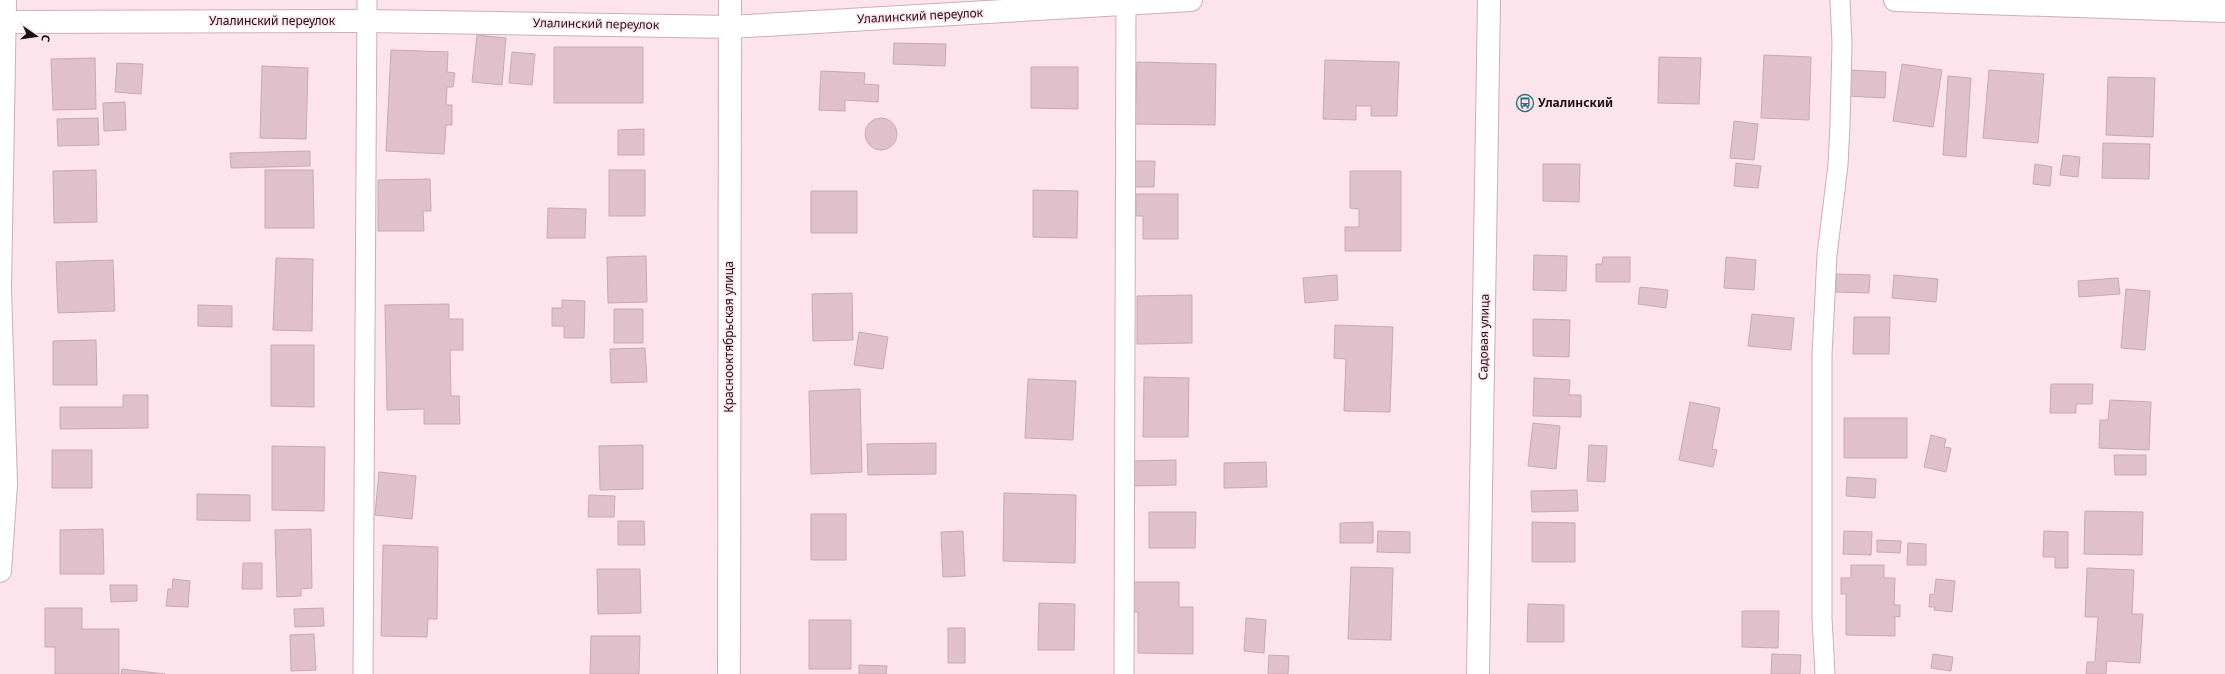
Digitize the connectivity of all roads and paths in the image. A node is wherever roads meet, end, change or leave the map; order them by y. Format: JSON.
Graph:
{"nodes":[{"id":1,"x":5,"y":0,"type":"edge"},
{"id":2,"x":730,"y":0,"type":"edge"},
{"id":3,"x":1192,"y":0,"type":"edge"},
{"id":4,"x":1489,"y":0,"type":"edge"},
{"id":5,"x":1840,"y":0,"type":"edge"},
{"id":6,"x":1895,"y":0,"type":"edge"},
{"id":7,"x":1126,"y":2,"type":"edge"},
{"id":8,"x":367,"y":10,"type":"edge"},
{"id":9,"x":2225,"y":11,"type":"edge"},
{"id":10,"x":3,"y":22,"type":"edge"},
{"id":11,"x":730,"y":27,"type":"junction"},
{"id":12,"x":0,"y":571,"type":"edge"},
{"id":13,"x":363,"y":674,"type":"edge"},
{"id":14,"x":729,"y":674,"type":"edge"},
{"id":15,"x":1124,"y":674,"type":"edge"},
{"id":16,"x":1478,"y":674,"type":"edge"},
{"id":17,"x":1825,"y":674,"type":"edge"}],
"edges":[{"from":1,"to":10,"type":"street"},
{"from":2,"to":11,"type":"street","name":"Краснооктябрьская улица"},
{"from":3,"to":7,"type":"street","name":"Улалинский переулок"},
{"from":4,"to":16,"type":"street","name":"Садовая улица"},
{"from":5,"to":17,"type":"lane"},
{"from":6,"to":9,"type":"street"},
{"from":7,"to":11,"type":"street","name":"Улалинский переулок"},
{"from":7,"to":15,"type":"lane"},
{"from":8,"to":10,"type":"street","name":"Улалинский переулок"},
{"from":8,"to":11,"type":"street","name":"Улалинский переулок"},
{"from":8,"to":13,"type":"lane"},
{"from":10,"to":12,"type":"street"},
{"from":11,"to":14,"type":"street","name":"Краснооктябрьская улица"}]}
